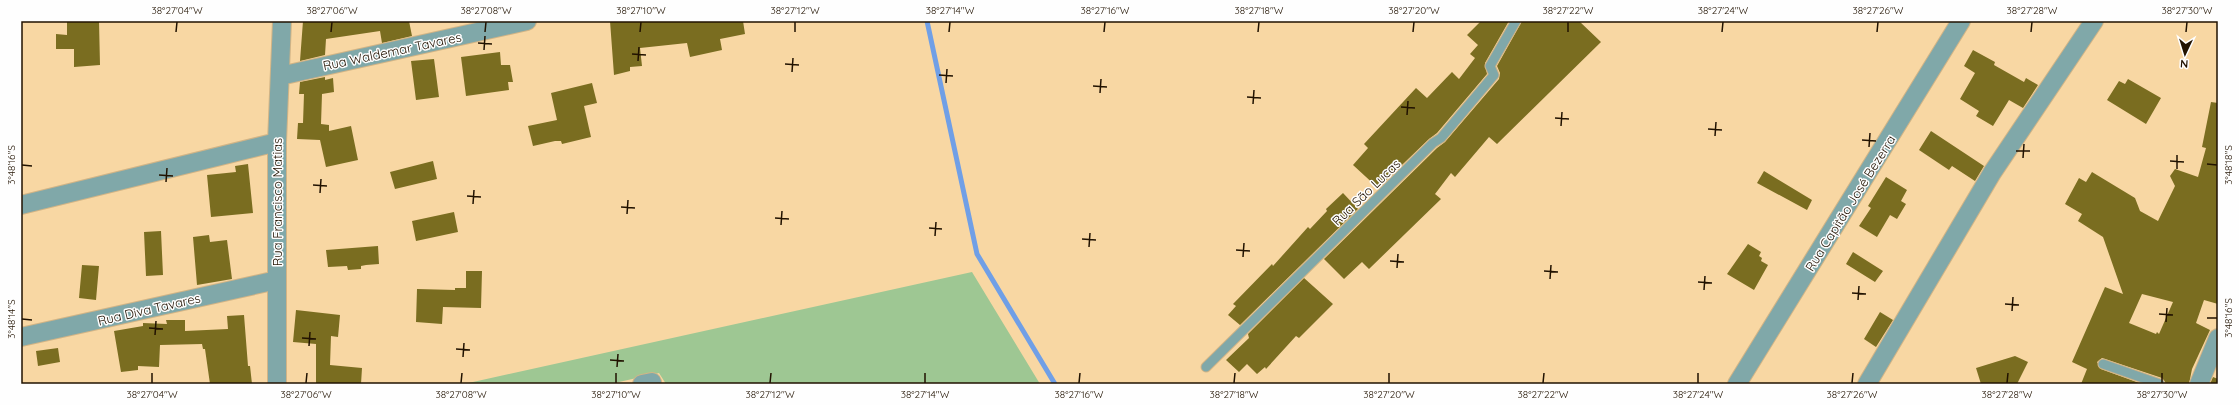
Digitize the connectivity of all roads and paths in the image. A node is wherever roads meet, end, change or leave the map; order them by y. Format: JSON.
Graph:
{"nodes":[{"id":1,"x":282,"y":21,"type":"edge"},
{"id":2,"x":527,"y":21,"type":"edge"},
{"id":3,"x":1516,"y":21,"type":"edge"},
{"id":4,"x":1961,"y":21,"type":"edge"},
{"id":5,"x":2094,"y":21,"type":"edge"},
{"id":6,"x":280,"y":76,"type":"junction"},
{"id":7,"x":277,"y":142,"type":"junction"},
{"id":8,"x":21,"y":205,"type":"edge"},
{"id":9,"x":277,"y":280,"type":"junction"},
{"id":10,"x":21,"y":337,"type":"edge"},
{"id":11,"x":2218,"y":338,"type":"edge"},
{"id":12,"x":2103,"y":364,"type":"dead end"},
{"id":13,"x":1206,"y":367,"type":"dead end"},
{"id":14,"x":277,"y":384,"type":"edge"},
{"id":15,"x":1737,"y":384,"type":"edge"},
{"id":16,"x":1867,"y":384,"type":"edge"},
{"id":17,"x":2160,"y":384,"type":"edge"},
{"id":18,"x":2199,"y":384,"type":"edge"}],
"edges":[{"from":1,"to":6,"type":"street","name":"Rua Francisco Matias"},
{"from":2,"to":6,"type":"street","name":"Rua Waldemar Tavares"},
{"from":3,"to":13,"type":"lane","name":"Rua São Lucas"},
{"from":4,"to":15,"type":"street","name":"Rua Capitão José Bezerra"},
{"from":5,"to":16,"type":"street"},
{"from":6,"to":7,"type":"street","name":"Rua Francisco Matias"},
{"from":7,"to":8,"type":"street"},
{"from":7,"to":9,"type":"street","name":"Rua Francisco Matias"},
{"from":9,"to":10,"type":"street","name":"Rua Diva Tavares"},
{"from":9,"to":14,"type":"street","name":"Rua Francisco Matias"},
{"from":11,"to":18,"type":"street"},
{"from":12,"to":17,"type":"lane"}]}
